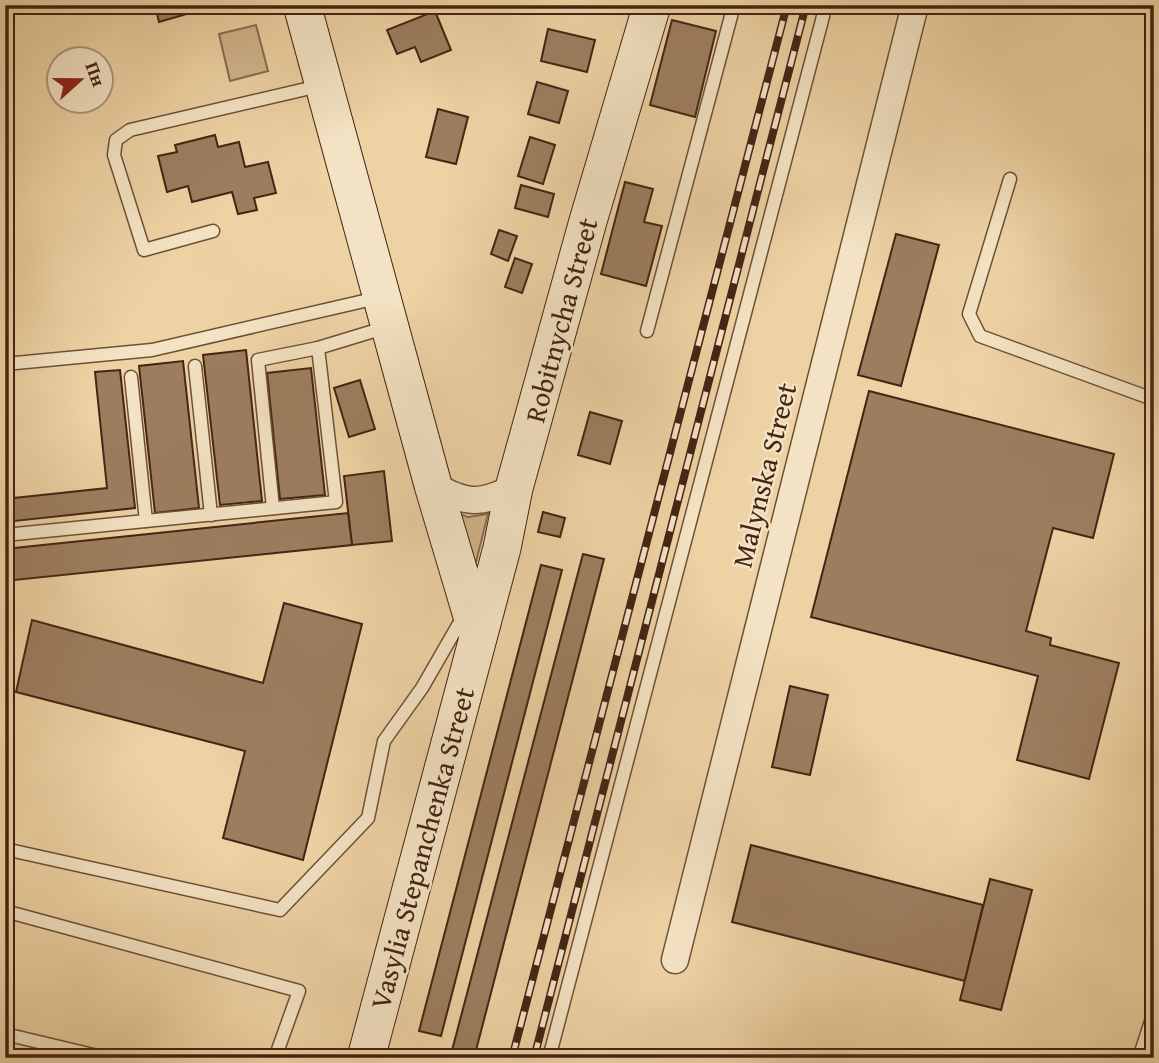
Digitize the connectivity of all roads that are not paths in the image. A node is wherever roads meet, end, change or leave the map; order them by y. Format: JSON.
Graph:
{"nodes":[{"id":1,"x":302,"y":5,"type":"edge"},
{"id":2,"x":652,"y":5,"type":"edge"},
{"id":3,"x":734,"y":5,"type":"edge"},
{"id":4,"x":827,"y":5,"type":"edge"},
{"id":5,"x":915,"y":5,"type":"edge"},
{"id":6,"x":323,"y":85,"type":"junction"},
{"id":7,"x":1010,"y":179,"type":"dead end"},
{"id":8,"x":213,"y":231,"type":"dead end"},
{"id":9,"x":385,"y":311,"type":"junction"},
{"id":10,"x":647,"y":331,"type":"dead end"},
{"id":11,"x":318,"y":348,"type":"junction"},
{"id":12,"x":5,"y":364,"type":"edge"},
{"id":13,"x":195,"y":366,"type":"dead end"},
{"id":14,"x":131,"y":377,"type":"dead end"},
{"id":15,"x":1154,"y":402,"type":"edge"},
{"id":16,"x":433,"y":485,"type":"junction"},
{"id":17,"x":514,"y":488,"type":"junction"},
{"id":18,"x":273,"y":508,"type":"junction"},
{"id":19,"x":211,"y":515,"type":"junction"},
{"id":20,"x":146,"y":521,"type":"junction"},
{"id":21,"x":5,"y":535,"type":"edge"},
{"id":22,"x":474,"y":622,"type":"junction"},
{"id":23,"x":1154,"y":843,"type":"edge"},
{"id":24,"x":5,"y":849,"type":"edge"},
{"id":25,"x":1154,"y":856,"type":"edge"},
{"id":26,"x":5,"y":911,"type":"edge"},
{"id":27,"x":675,"y":960,"type":"dead end"},
{"id":28,"x":1154,"y":1012,"type":"edge"},
{"id":29,"x":5,"y":1034,"type":"edge"},
{"id":30,"x":106,"y":1058,"type":"edge"},
{"id":31,"x":275,"y":1058,"type":"edge"},
{"id":32,"x":366,"y":1058,"type":"edge"},
{"id":33,"x":549,"y":1058,"type":"edge"},
{"id":34,"x":1139,"y":1058,"type":"edge"}],
"edges":[{"from":1,"to":6,"type":"street"},
{"from":2,"to":17,"type":"street","name":"Robitnycha Street"},
{"from":3,"to":10,"type":"lane"},
{"from":4,"to":33,"type":"lane"},
{"from":5,"to":27,"type":"street","name":"Malynska Street"},
{"from":6,"to":8,"type":"lane"},
{"from":6,"to":9,"type":"street"},
{"from":7,"to":15,"type":"lane"},
{"from":9,"to":11,"type":"lane"},
{"from":9,"to":12,"type":"lane"},
{"from":9,"to":16,"type":"street"},
{"from":11,"to":18,"type":"lane"},
{"from":11,"to":18,"type":"lane"},
{"from":13,"to":19,"type":"lane"},
{"from":14,"to":20,"type":"lane"},
{"from":16,"to":17,"type":"street"},
{"from":16,"to":22,"type":"street"},
{"from":17,"to":22,"type":"street","name":"Robitnycha Street"},
{"from":18,"to":19,"type":"lane"},
{"from":19,"to":20,"type":"lane"},
{"from":20,"to":21,"type":"lane"},
{"from":22,"to":24,"type":"lane"},
{"from":22,"to":32,"type":"street","name":"Vasylia Stepanchenka Street"},
{"from":23,"to":25,"type":"lane"},
{"from":26,"to":31,"type":"lane"},
{"from":28,"to":34,"type":"lane"},
{"from":29,"to":30,"type":"lane"}]}
